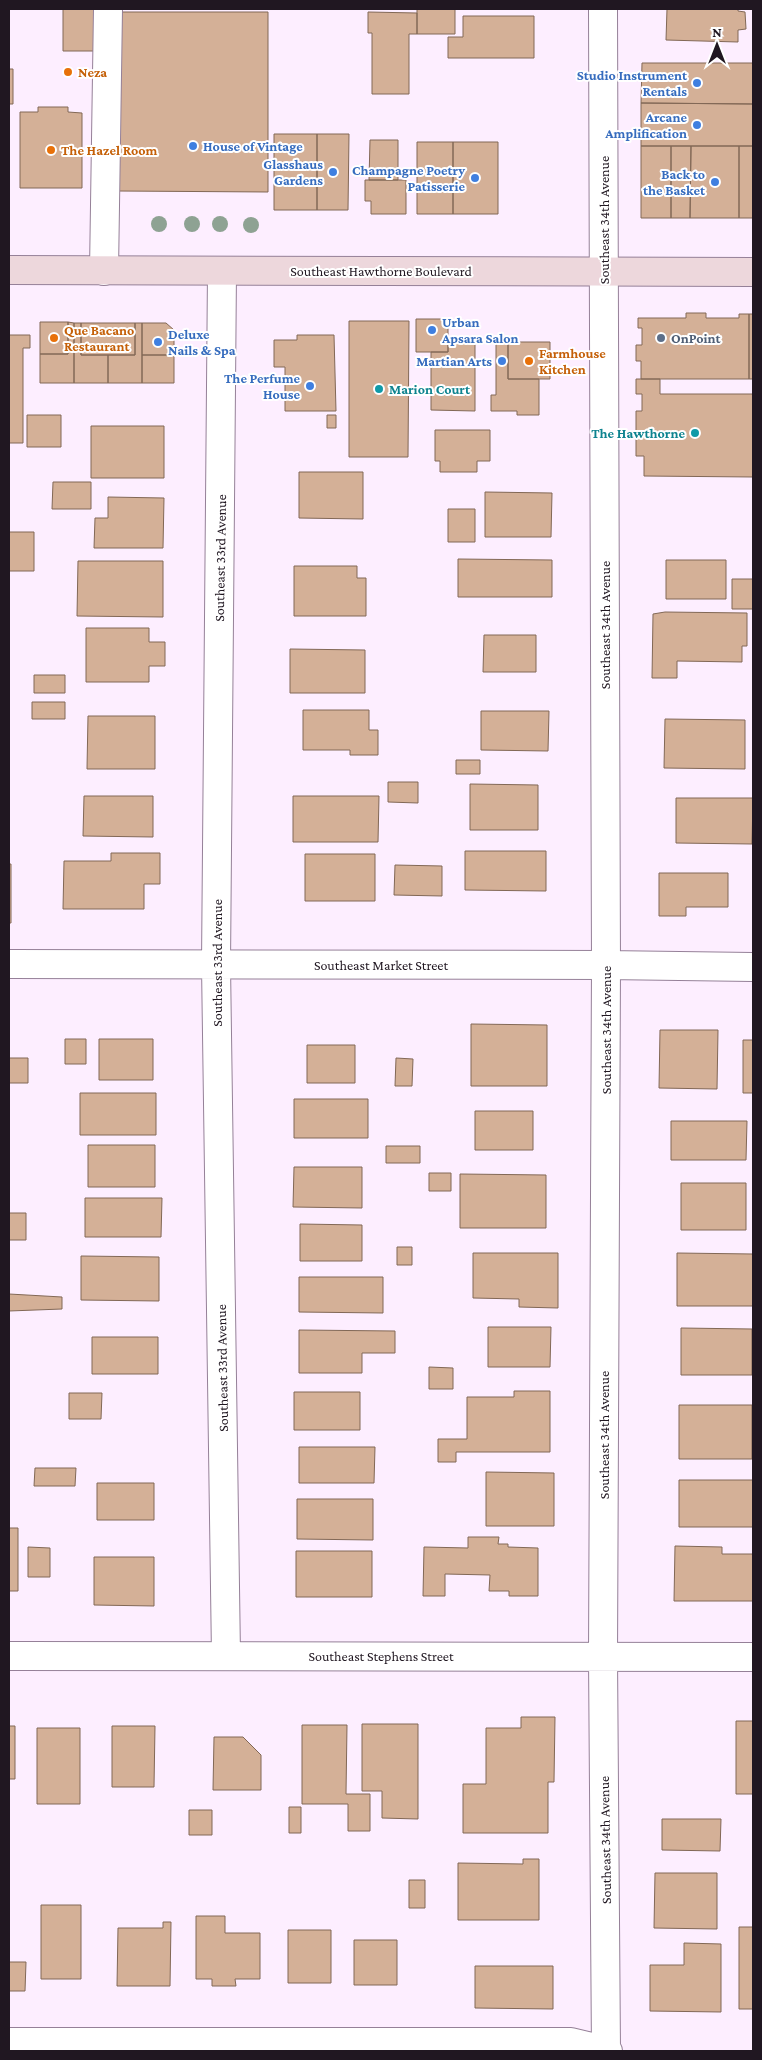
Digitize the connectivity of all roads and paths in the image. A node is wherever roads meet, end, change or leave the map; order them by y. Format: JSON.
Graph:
{"nodes":[{"id":1,"x":108,"y":9,"type":"edge"},
{"id":2,"x":603,"y":9,"type":"edge"},
{"id":3,"x":9,"y":270,"type":"edge"},
{"id":4,"x":104,"y":271,"type":"junction"},
{"id":5,"x":222,"y":271,"type":"junction"},
{"id":6,"x":604,"y":271,"type":"junction"},
{"id":7,"x":753,"y":272,"type":"edge"},
{"id":8,"x":9,"y":964,"type":"edge"},
{"id":9,"x":216,"y":965,"type":"junction"},
{"id":10,"x":606,"y":965,"type":"junction"},
{"id":11,"x":753,"y":967,"type":"edge"},
{"id":12,"x":9,"y":1656,"type":"edge"},
{"id":13,"x":226,"y":1656,"type":"junction"},
{"id":14,"x":603,"y":1657,"type":"junction"},
{"id":15,"x":753,"y":1657,"type":"edge"},
{"id":16,"x":9,"y":2042,"type":"edge"},
{"id":17,"x":607,"y":2051,"type":"edge"}],
"edges":[{"from":1,"to":4,"type":"street"},
{"from":2,"to":6,"type":"street","name":"Southeast 34th Avenue"},
{"from":3,"to":4,"type":"main road","name":"Southeast Hawthorne Boulevard"},
{"from":4,"to":5,"type":"main road","name":"Southeast Hawthorne Boulevard"},
{"from":5,"to":6,"type":"main road","name":"Southeast Hawthorne Boulevard"},
{"from":5,"to":9,"type":"street","name":"Southeast 33rd Avenue"},
{"from":6,"to":7,"type":"main road","name":"Southeast Hawthorne Boulevard"},
{"from":6,"to":10,"type":"street","name":"Southeast 34th Avenue"},
{"from":8,"to":9,"type":"street","name":"Southeast Market Street"},
{"from":9,"to":10,"type":"street","name":"Southeast Market Street"},
{"from":9,"to":13,"type":"street","name":"Southeast 33rd Avenue"},
{"from":10,"to":11,"type":"street","name":"Southeast Market Street"},
{"from":10,"to":14,"type":"street","name":"Southeast 34th Avenue"},
{"from":12,"to":13,"type":"street","name":"Southeast Stephens Street"},
{"from":13,"to":14,"type":"street","name":"Southeast Stephens Street"},
{"from":14,"to":15,"type":"street","name":"Southeast Stephens Street"},
{"from":14,"to":17,"type":"street","name":"Southeast 34th Avenue"},
{"from":16,"to":17,"type":"street"}]}
